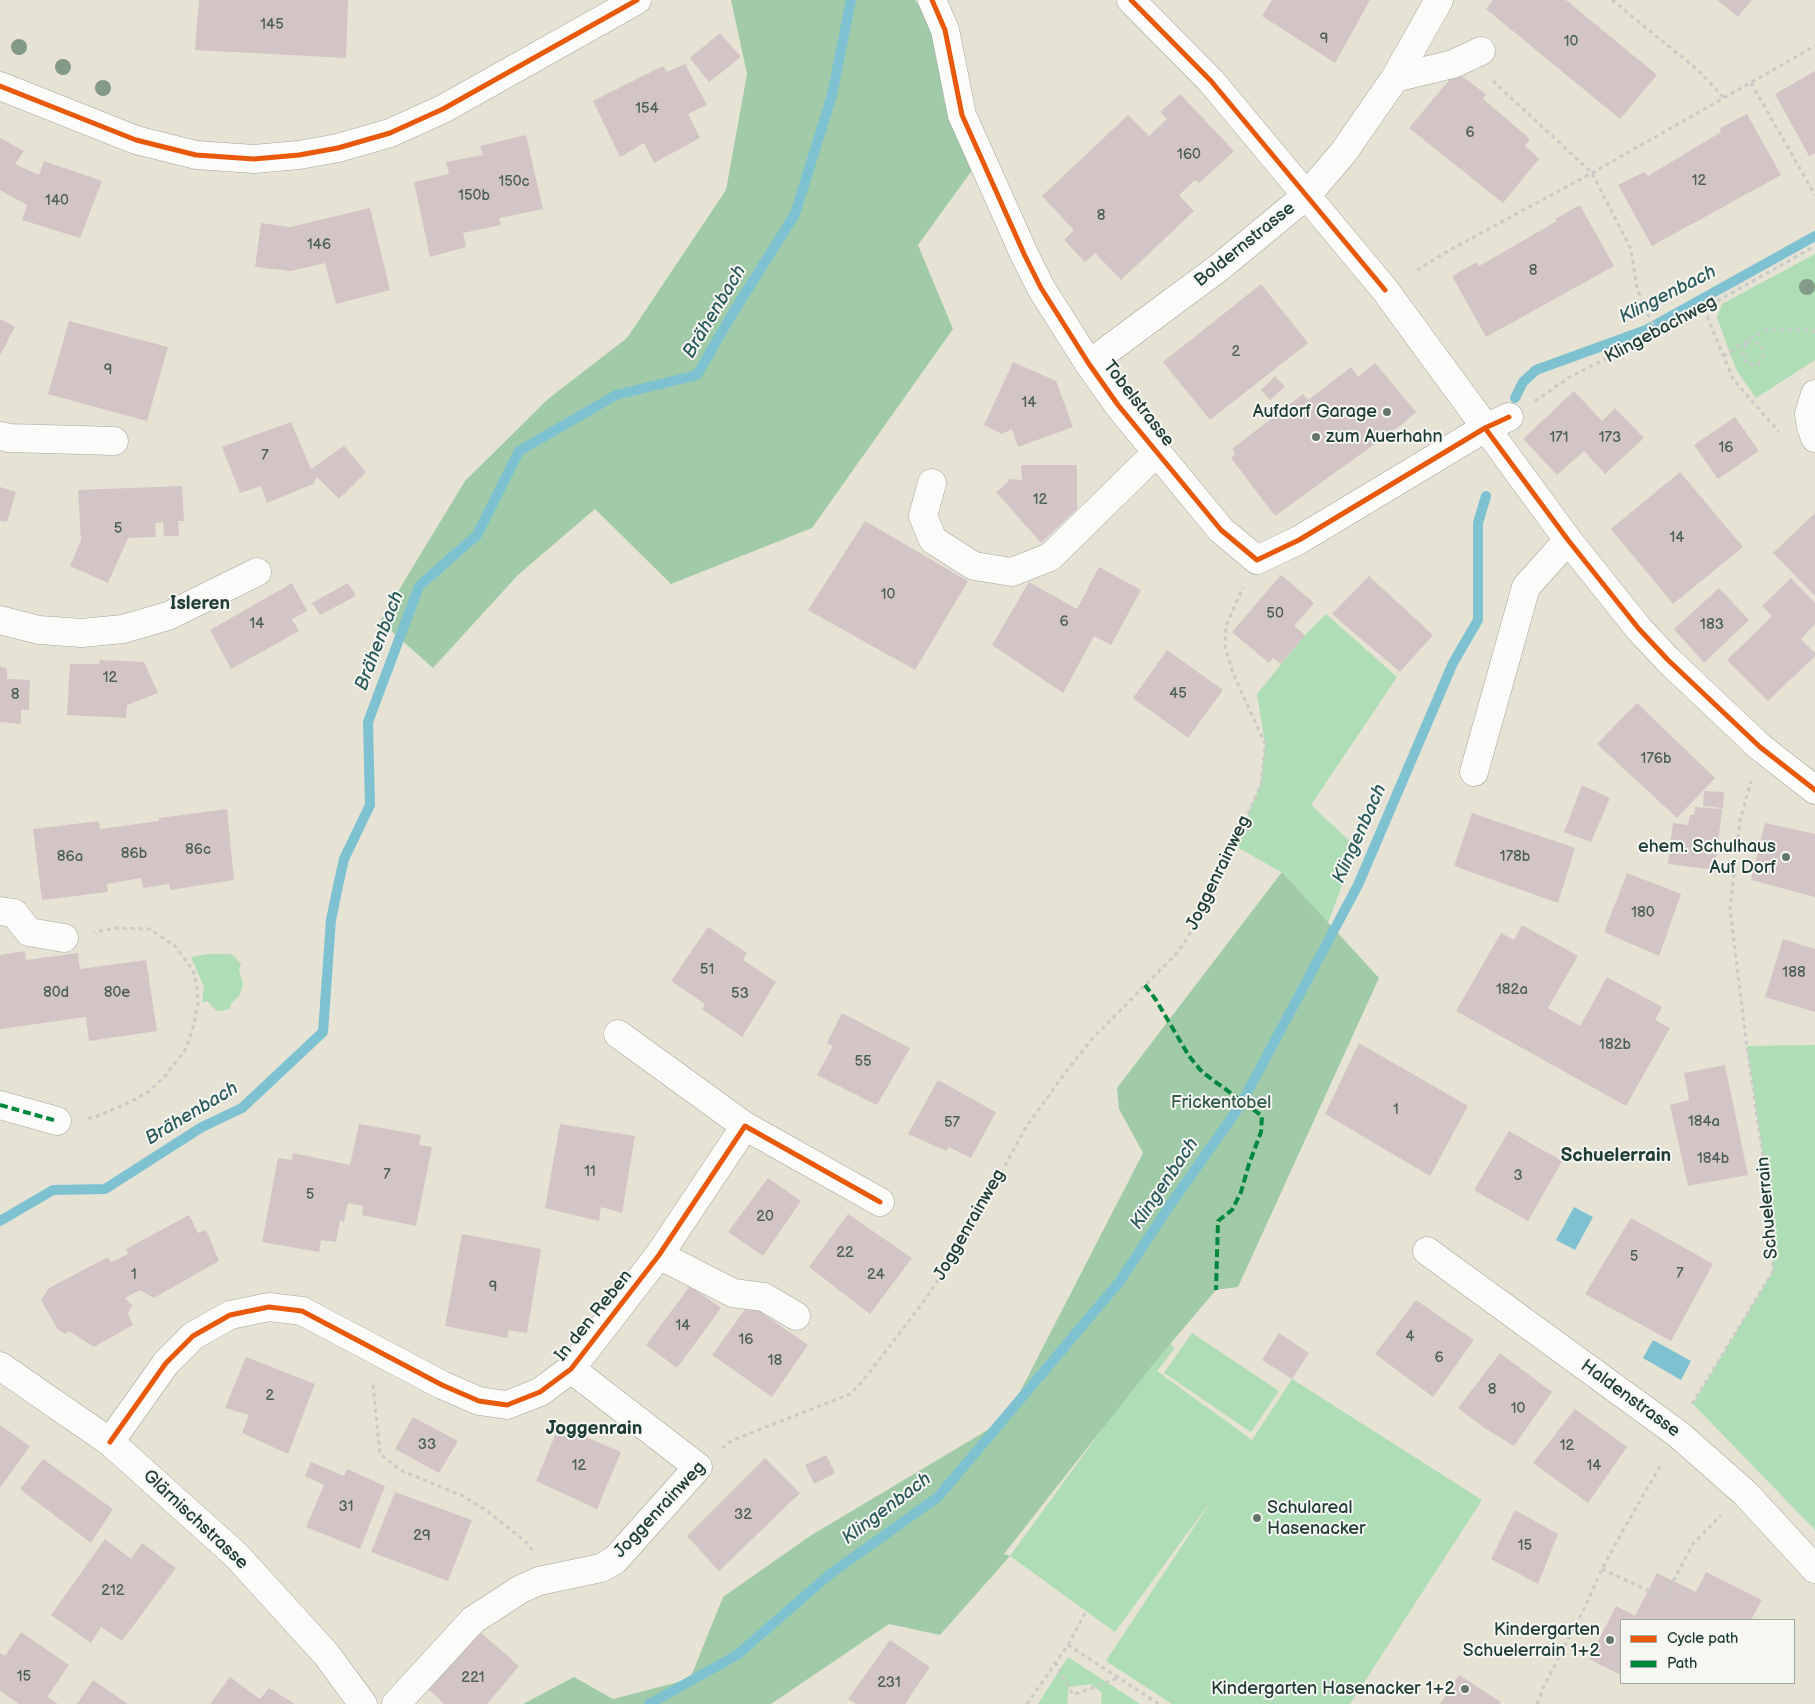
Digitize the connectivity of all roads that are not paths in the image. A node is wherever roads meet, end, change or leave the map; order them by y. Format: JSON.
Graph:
{"nodes":[{"id":1,"x":637,"y":0,"type":"edge"},
{"id":2,"x":932,"y":0,"type":"edge"},
{"id":3,"x":1130,"y":0,"type":"edge"},
{"id":4,"x":1439,"y":0,"type":"edge"},
{"id":5,"x":1474,"y":54,"type":"road end"},
{"id":6,"x":1395,"y":78,"type":"junction"},
{"id":7,"x":0,"y":86,"type":"edge"},
{"id":8,"x":1307,"y":195,"type":"junction"},
{"id":9,"x":1090,"y":364,"type":"junction"},
{"id":10,"x":1815,"y":394,"type":"edge"},
{"id":11,"x":1497,"y":423,"type":"junction"},
{"id":12,"x":0,"y":436,"type":"edge"},
{"id":13,"x":1815,"y":438,"type":"edge"},
{"id":14,"x":114,"y":441,"type":"dead end"},
{"id":15,"x":1158,"y":452,"type":"junction"},
{"id":16,"x":932,"y":483,"type":"dead end"},
{"id":17,"x":1568,"y":540,"type":"junction"},
{"id":18,"x":257,"y":572,"type":"dead end"},
{"id":19,"x":0,"y":620,"type":"edge"},
{"id":20,"x":1474,"y":772,"type":"dead end"},
{"id":21,"x":1815,"y":790,"type":"edge"},
{"id":22,"x":0,"y":911,"type":"edge"},
{"id":23,"x":64,"y":938,"type":"road end"},
{"id":24,"x":618,"y":1034,"type":"dead end"},
{"id":25,"x":0,"y":1105,"type":"edge"},
{"id":26,"x":57,"y":1121,"type":"road end"},
{"id":27,"x":745,"y":1126,"type":"junction"},
{"id":28,"x":880,"y":1202,"type":"dead end"},
{"id":29,"x":1427,"y":1251,"type":"dead end"},
{"id":30,"x":659,"y":1255,"type":"junction"},
{"id":31,"x":796,"y":1316,"type":"dead end"},
{"id":32,"x":0,"y":1366,"type":"edge"},
{"id":33,"x":571,"y":1369,"type":"junction"},
{"id":34,"x":110,"y":1442,"type":"junction"},
{"id":35,"x":698,"y":1467,"type":"joint"},
{"id":36,"x":1815,"y":1569,"type":"edge"},
{"id":37,"x":363,"y":1704,"type":"edge"},
{"id":38,"x":396,"y":1704,"type":"edge"}],
"edges":[{"from":1,"to":7,"type":"street"},
{"from":2,"to":9,"type":"street","name":"Tobelstrasse"},
{"from":3,"to":8,"type":"street"},
{"from":4,"to":6,"type":"street","name":"Boldernstrasse"},
{"from":5,"to":6,"type":"street"},
{"from":6,"to":8,"type":"street","name":"Boldernstrasse"},
{"from":8,"to":9,"type":"street","name":"Boldernstrasse"},
{"from":8,"to":11,"type":"street"},
{"from":9,"to":15,"type":"street","name":"Tobelstrasse"},
{"from":10,"to":13,"type":"street"},
{"from":11,"to":15,"type":"street","name":"Tobelstrasse"},
{"from":11,"to":17,"type":"street"},
{"from":12,"to":14,"type":"street"},
{"from":15,"to":16,"type":"street"},
{"from":17,"to":20,"type":"street"},
{"from":17,"to":21,"type":"street"},
{"from":18,"to":19,"type":"street"},
{"from":22,"to":23,"type":"street"},
{"from":24,"to":27,"type":"street"},
{"from":25,"to":26,"type":"street"},
{"from":27,"to":28,"type":"street"},
{"from":27,"to":30,"type":"street","name":"In den Reben"},
{"from":29,"to":36,"type":"street","name":"Haldenstrasse"},
{"from":30,"to":31,"type":"street"},
{"from":30,"to":33,"type":"street","name":"In den Reben"},
{"from":32,"to":34,"type":"street","name":"Glärnischstrasse"},
{"from":33,"to":34,"type":"street","name":"In den Reben"},
{"from":33,"to":35,"type":"street","name":"In den Reben"},
{"from":34,"to":37,"type":"street","name":"Glärnischstrasse"},
{"from":35,"to":38,"type":"street","name":"Joggenrainweg"}]}
